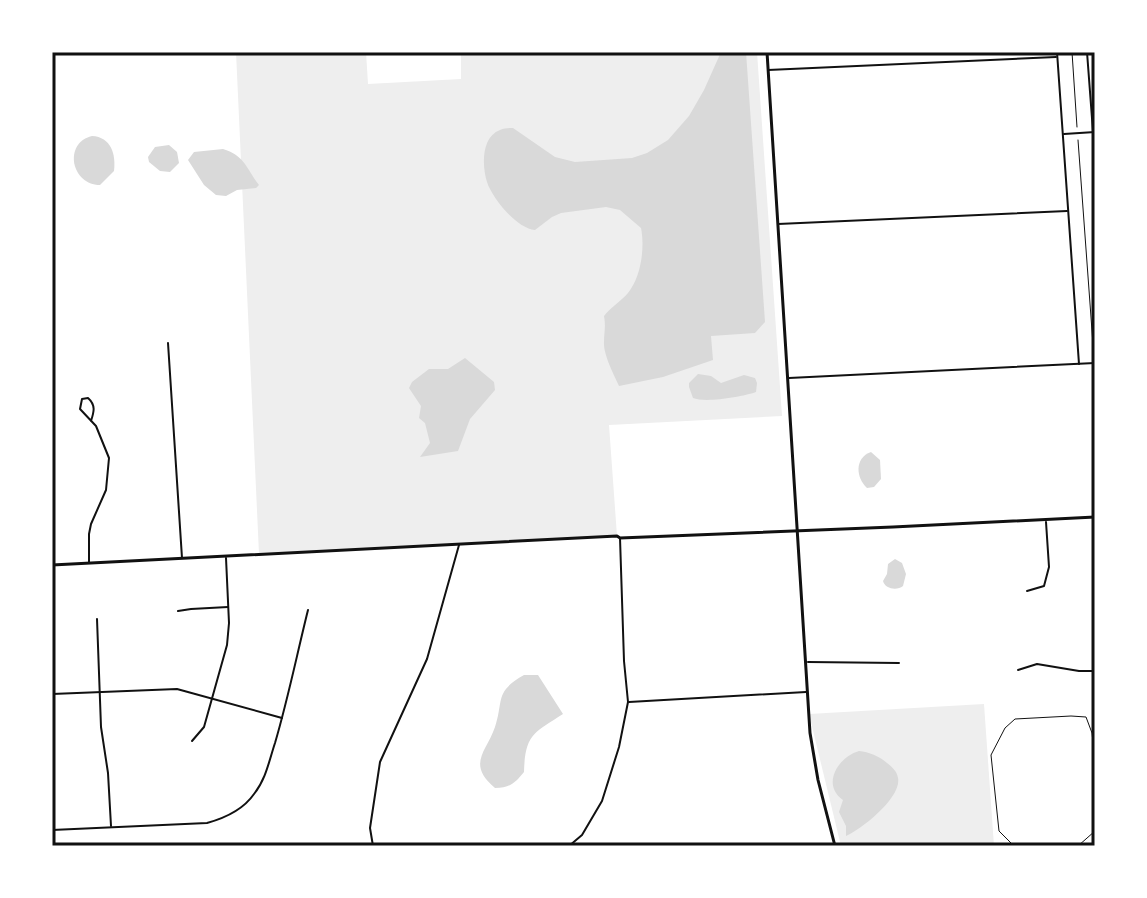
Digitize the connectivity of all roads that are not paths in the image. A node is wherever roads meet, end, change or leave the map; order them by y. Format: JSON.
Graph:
{"nodes":[{"id":1,"x":767,"y":52,"type":"edge"},
{"id":2,"x":1057,"y":52,"type":"edge"},
{"id":3,"x":1088,"y":54,"type":"edge"},
{"id":4,"x":1095,"y":55,"type":"edge"},
{"id":5,"x":1057,"y":57,"type":"junction"},
{"id":6,"x":768,"y":70,"type":"junction"},
{"id":7,"x":1094,"y":132,"type":"edge"},
{"id":8,"x":1063,"y":134,"type":"junction"},
{"id":9,"x":1095,"y":158,"type":"edge"},
{"id":10,"x":1068,"y":210,"type":"junction"},
{"id":11,"x":777,"y":224,"type":"junction"},
{"id":12,"x":168,"y":343,"type":"dead end"},
{"id":13,"x":1095,"y":363,"type":"edge"},
{"id":14,"x":1079,"y":364,"type":"junction"},
{"id":15,"x":788,"y":378,"type":"junction"},
{"id":16,"x":91,"y":421,"type":"junction"},
{"id":17,"x":1095,"y":517,"type":"edge"},
{"id":18,"x":1045,"y":520,"type":"junction"},
{"id":19,"x":796,"y":531,"type":"junction"},
{"id":20,"x":620,"y":538,"type":"junction"},
{"id":21,"x":459,"y":545,"type":"junction"},
{"id":22,"x":226,"y":555,"type":"junction"},
{"id":23,"x":182,"y":559,"type":"junction"},
{"id":24,"x":89,"y":564,"type":"junction"},
{"id":25,"x":52,"y":565,"type":"edge"},
{"id":26,"x":1027,"y":591,"type":"dead end"},
{"id":27,"x":229,"y":607,"type":"junction"},
{"id":28,"x":308,"y":610,"type":"dead end"},
{"id":29,"x":178,"y":611,"type":"dead end"},
{"id":30,"x":97,"y":619,"type":"dead end"},
{"id":31,"x":805,"y":662,"type":"junction"},
{"id":32,"x":899,"y":663,"type":"dead end"},
{"id":33,"x":1018,"y":670,"type":"dead end"},
{"id":34,"x":1095,"y":671,"type":"edge"},
{"id":35,"x":99,"y":692,"type":"junction"},
{"id":36,"x":807,"y":692,"type":"junction"},
{"id":37,"x":52,"y":694,"type":"edge"},
{"id":38,"x":212,"y":698,"type":"junction"},
{"id":39,"x":628,"y":702,"type":"junction"},
{"id":40,"x":282,"y":718,"type":"junction"},
{"id":41,"x":192,"y":741,"type":"dead end"},
{"id":42,"x":1095,"y":760,"type":"edge"},
{"id":43,"x":111,"y":827,"type":"junction"},
{"id":44,"x":52,"y":830,"type":"edge"},
{"id":45,"x":1095,"y":831,"type":"edge"},
{"id":46,"x":373,"y":846,"type":"edge"},
{"id":47,"x":569,"y":846,"type":"edge"},
{"id":48,"x":835,"y":846,"type":"edge"},
{"id":49,"x":1014,"y":846,"type":"edge"},
{"id":50,"x":1078,"y":846,"type":"edge"}],
"edges":[{"from":1,"to":6,"type":"street"},
{"from":2,"to":5,"type":"street"},
{"from":3,"to":4,"type":"street"},
{"from":3,"to":7,"type":"street"},
{"from":5,"to":6,"type":"street"},
{"from":5,"to":8,"type":"street"},
{"from":6,"to":11,"type":"street"},
{"from":7,"to":8,"type":"street"},
{"from":7,"to":9,"type":"street"},
{"from":8,"to":10,"type":"street"},
{"from":10,"to":11,"type":"street"},
{"from":10,"to":14,"type":"street"},
{"from":11,"to":15,"type":"street"},
{"from":12,"to":23,"type":"street"},
{"from":13,"to":14,"type":"street"},
{"from":14,"to":15,"type":"street"},
{"from":15,"to":19,"type":"street"},
{"from":16,"to":16,"type":"street"},
{"from":16,"to":24,"type":"street"},
{"from":17,"to":18,"type":"street"},
{"from":18,"to":19,"type":"street"},
{"from":18,"to":26,"type":"street"},
{"from":19,"to":20,"type":"street"},
{"from":19,"to":31,"type":"street"},
{"from":20,"to":21,"type":"street"},
{"from":20,"to":39,"type":"street"},
{"from":21,"to":22,"type":"street"},
{"from":21,"to":46,"type":"street"},
{"from":22,"to":23,"type":"street"},
{"from":22,"to":27,"type":"street"},
{"from":23,"to":24,"type":"street"},
{"from":24,"to":25,"type":"street"},
{"from":27,"to":29,"type":"street"},
{"from":27,"to":38,"type":"street"},
{"from":28,"to":40,"type":"street"},
{"from":30,"to":35,"type":"street"},
{"from":31,"to":32,"type":"street"},
{"from":31,"to":36,"type":"street"},
{"from":33,"to":34,"type":"street"},
{"from":35,"to":37,"type":"street"},
{"from":35,"to":38,"type":"street"},
{"from":35,"to":43,"type":"street"},
{"from":36,"to":39,"type":"street"},
{"from":36,"to":48,"type":"street"},
{"from":38,"to":40,"type":"street"},
{"from":38,"to":41,"type":"street"},
{"from":39,"to":47,"type":"street"},
{"from":40,"to":43,"type":"street"},
{"from":42,"to":49,"type":"lane"},
{"from":43,"to":44,"type":"street"},
{"from":45,"to":50,"type":"lane"}]}
